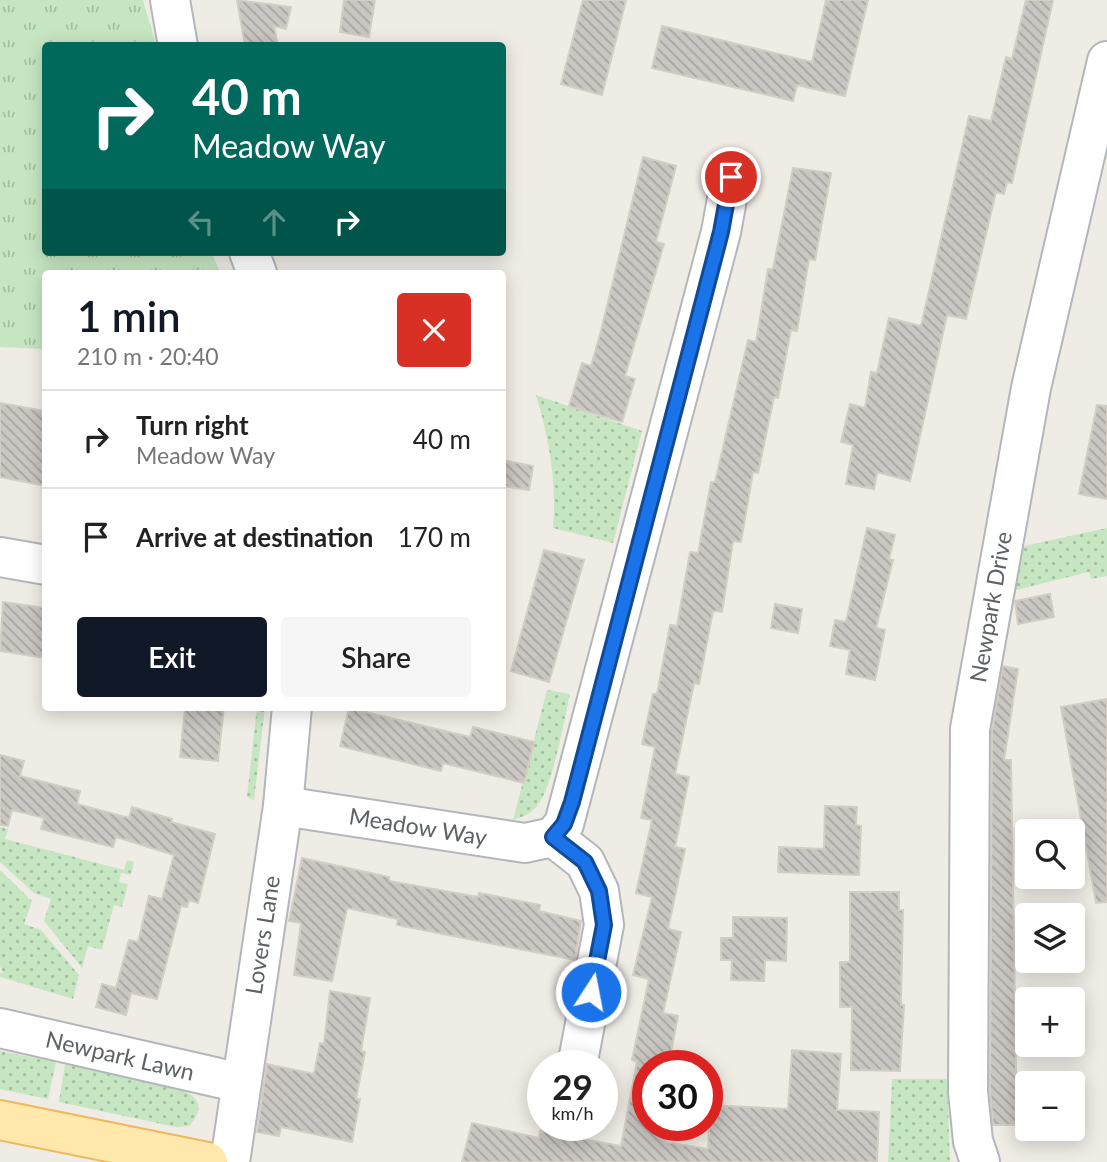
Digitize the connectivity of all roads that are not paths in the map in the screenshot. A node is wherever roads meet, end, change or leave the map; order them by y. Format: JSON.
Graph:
{"nodes":[{"id":1,"x":170,"y":0,"type":"edge"},
{"id":2,"x":176,"y":42,"type":"edge"},
{"id":3,"x":1107,"y":61,"type":"edge"},
{"id":4,"x":731,"y":177,"type":"dead end"},
{"id":5,"x":0,"y":556,"type":"edge"},
{"id":6,"x":42,"y":564,"type":"edge"},
{"id":7,"x":292,"y":711,"type":"edge"},
{"id":8,"x":283,"y":806,"type":"junction"},
{"id":9,"x":553,"y":837,"type":"junction"},
{"id":10,"x":0,"y":1028,"type":"edge"},
{"id":11,"x":580,"y":1050,"type":"edge"},
{"id":12,"x":241,"y":1083,"type":"junction"},
{"id":13,"x":0,"y":1120,"type":"edge"},
{"id":14,"x":129,"y":1154,"type":"edge"},
{"id":15,"x":208,"y":1162,"type":"edge"},
{"id":16,"x":230,"y":1162,"type":"edge"},
{"id":17,"x":980,"y":1162,"type":"edge"}],
"edges":[{"from":1,"to":2,"type":"street"},
{"from":3,"to":17,"type":"street","name":"Newpark Drive"},
{"from":4,"to":9,"type":"street"},
{"from":5,"to":6,"type":"street"},
{"from":7,"to":8,"type":"street","name":"Lovers Lane"},
{"from":8,"to":9,"type":"street","name":"Meadow Way"},
{"from":8,"to":12,"type":"street","name":"Lovers Lane"},
{"from":9,"to":11,"type":"street"},
{"from":10,"to":12,"type":"street","name":"Newpark Lawn"},
{"from":12,"to":16,"type":"street","name":"Lovers Lane"},
{"from":13,"to":14,"type":"main road"},
{"from":14,"to":15,"type":"main road"}]}
